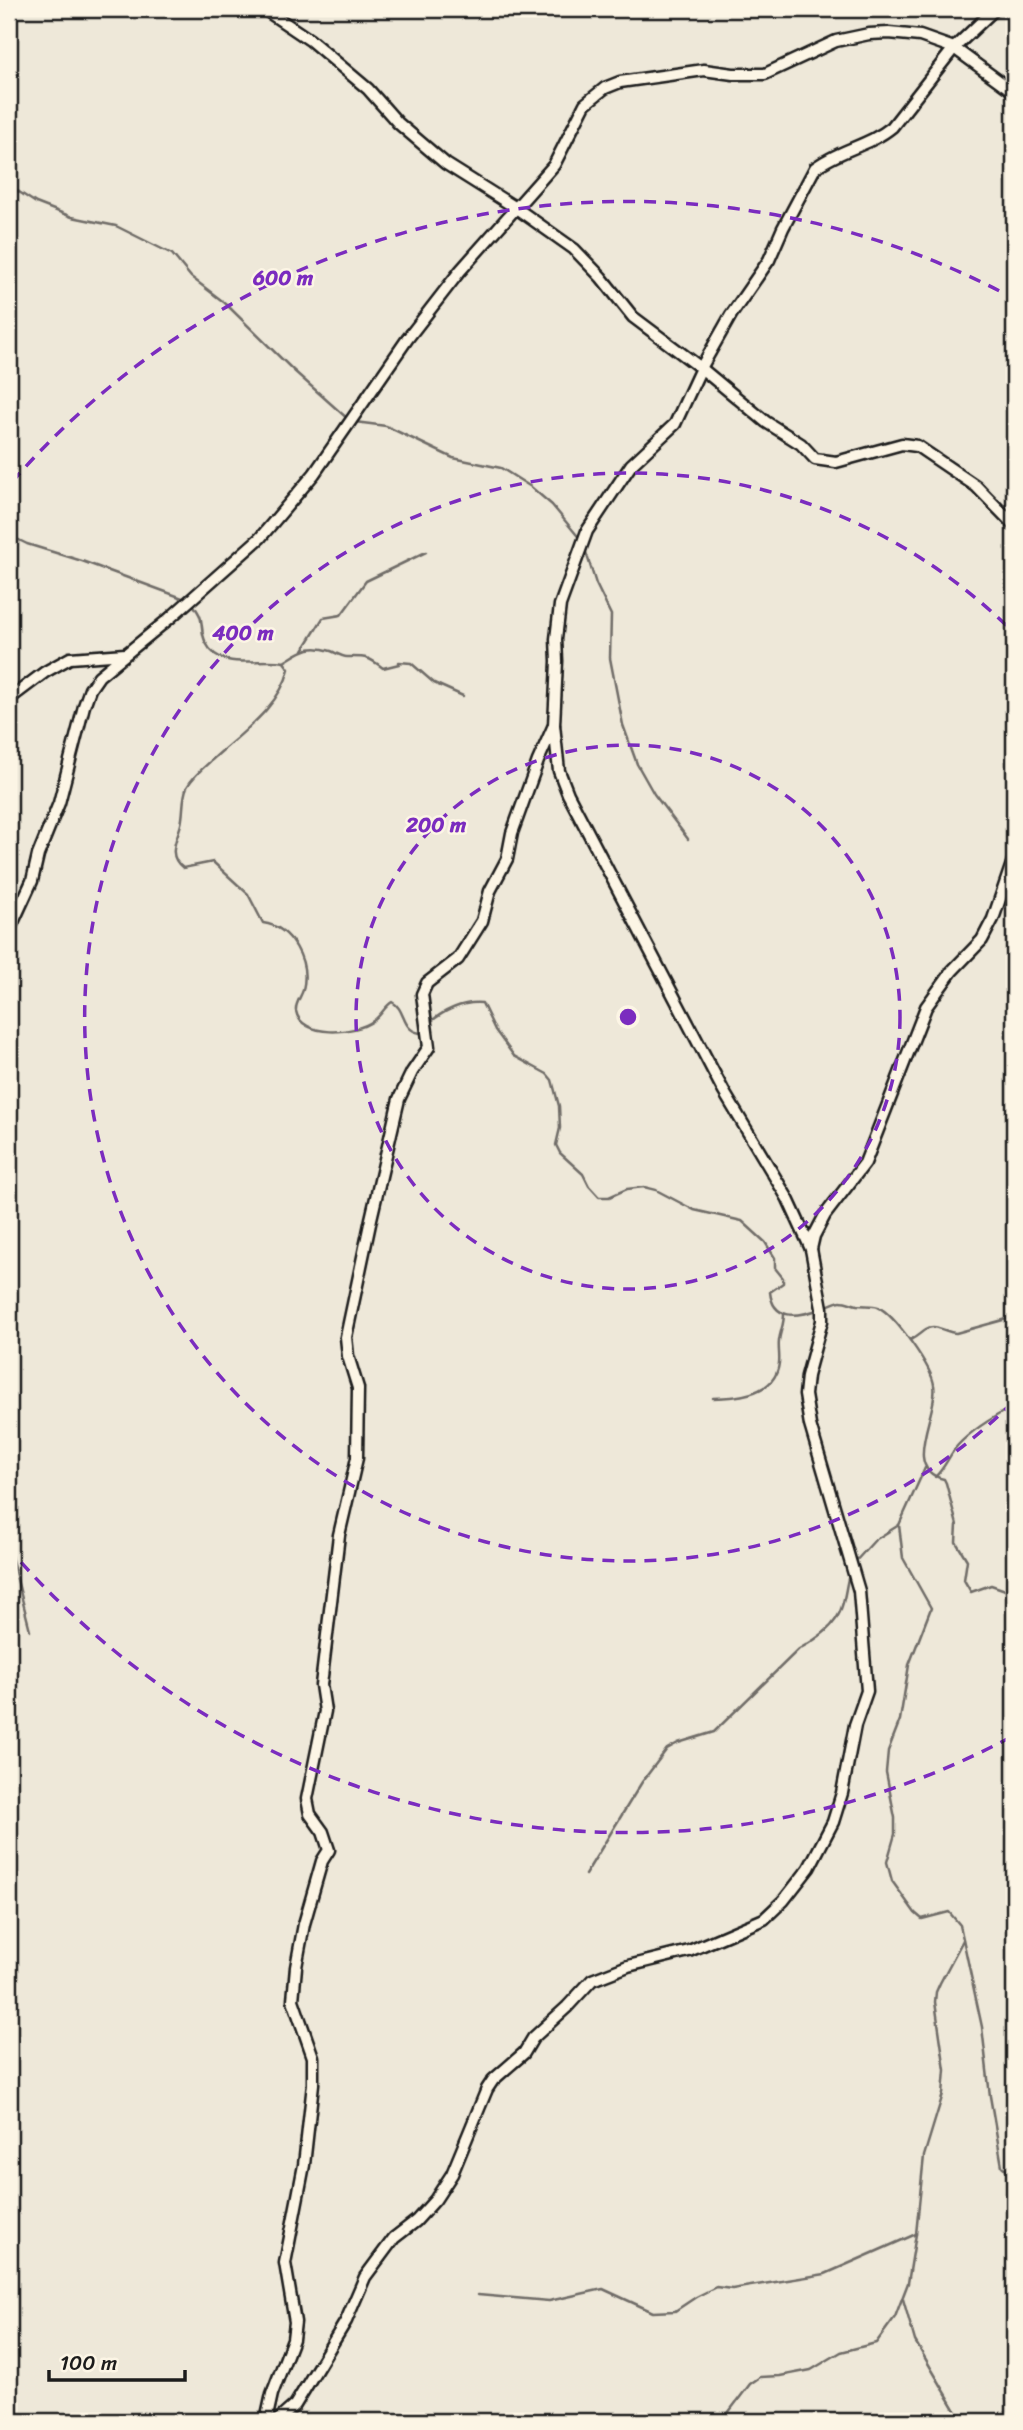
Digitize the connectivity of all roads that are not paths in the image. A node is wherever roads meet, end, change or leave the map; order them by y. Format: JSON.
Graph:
{"nodes":[{"id":1,"x":264,"y":9,"type":"edge"},
{"id":2,"x":995,"y":9,"type":"edge"},
{"id":3,"x":954,"y":48,"type":"junction"},
{"id":4,"x":1014,"y":92,"type":"edge"},
{"id":5,"x":516,"y":208,"type":"junction"},
{"id":6,"x":701,"y":368,"type":"junction"},
{"id":7,"x":1014,"y":525,"type":"edge"},
{"id":8,"x":126,"y":654,"type":"junction"},
{"id":9,"x":9,"y":699,"type":"edge"},
{"id":10,"x":554,"y":725,"type":"junction"},
{"id":11,"x":1014,"y":858,"type":"edge"},
{"id":12,"x":9,"y":931,"type":"edge"},
{"id":13,"x":811,"y":1249,"type":"junction"},
{"id":14,"x":266,"y":2421,"type":"edge"},
{"id":15,"x":277,"y":2421,"type":"edge"}],
"edges":[{"from":1,"to":5,"type":"street"},
{"from":2,"to":3,"type":"street"},
{"from":3,"to":4,"type":"street"},
{"from":3,"to":5,"type":"street"},
{"from":3,"to":6,"type":"street"},
{"from":5,"to":6,"type":"street"},
{"from":5,"to":8,"type":"street"},
{"from":6,"to":7,"type":"street"},
{"from":6,"to":10,"type":"street"},
{"from":8,"to":9,"type":"street"},
{"from":8,"to":12,"type":"street"},
{"from":10,"to":13,"type":"street"},
{"from":10,"to":14,"type":"street"},
{"from":11,"to":13,"type":"street"},
{"from":13,"to":15,"type":"street"}]}
